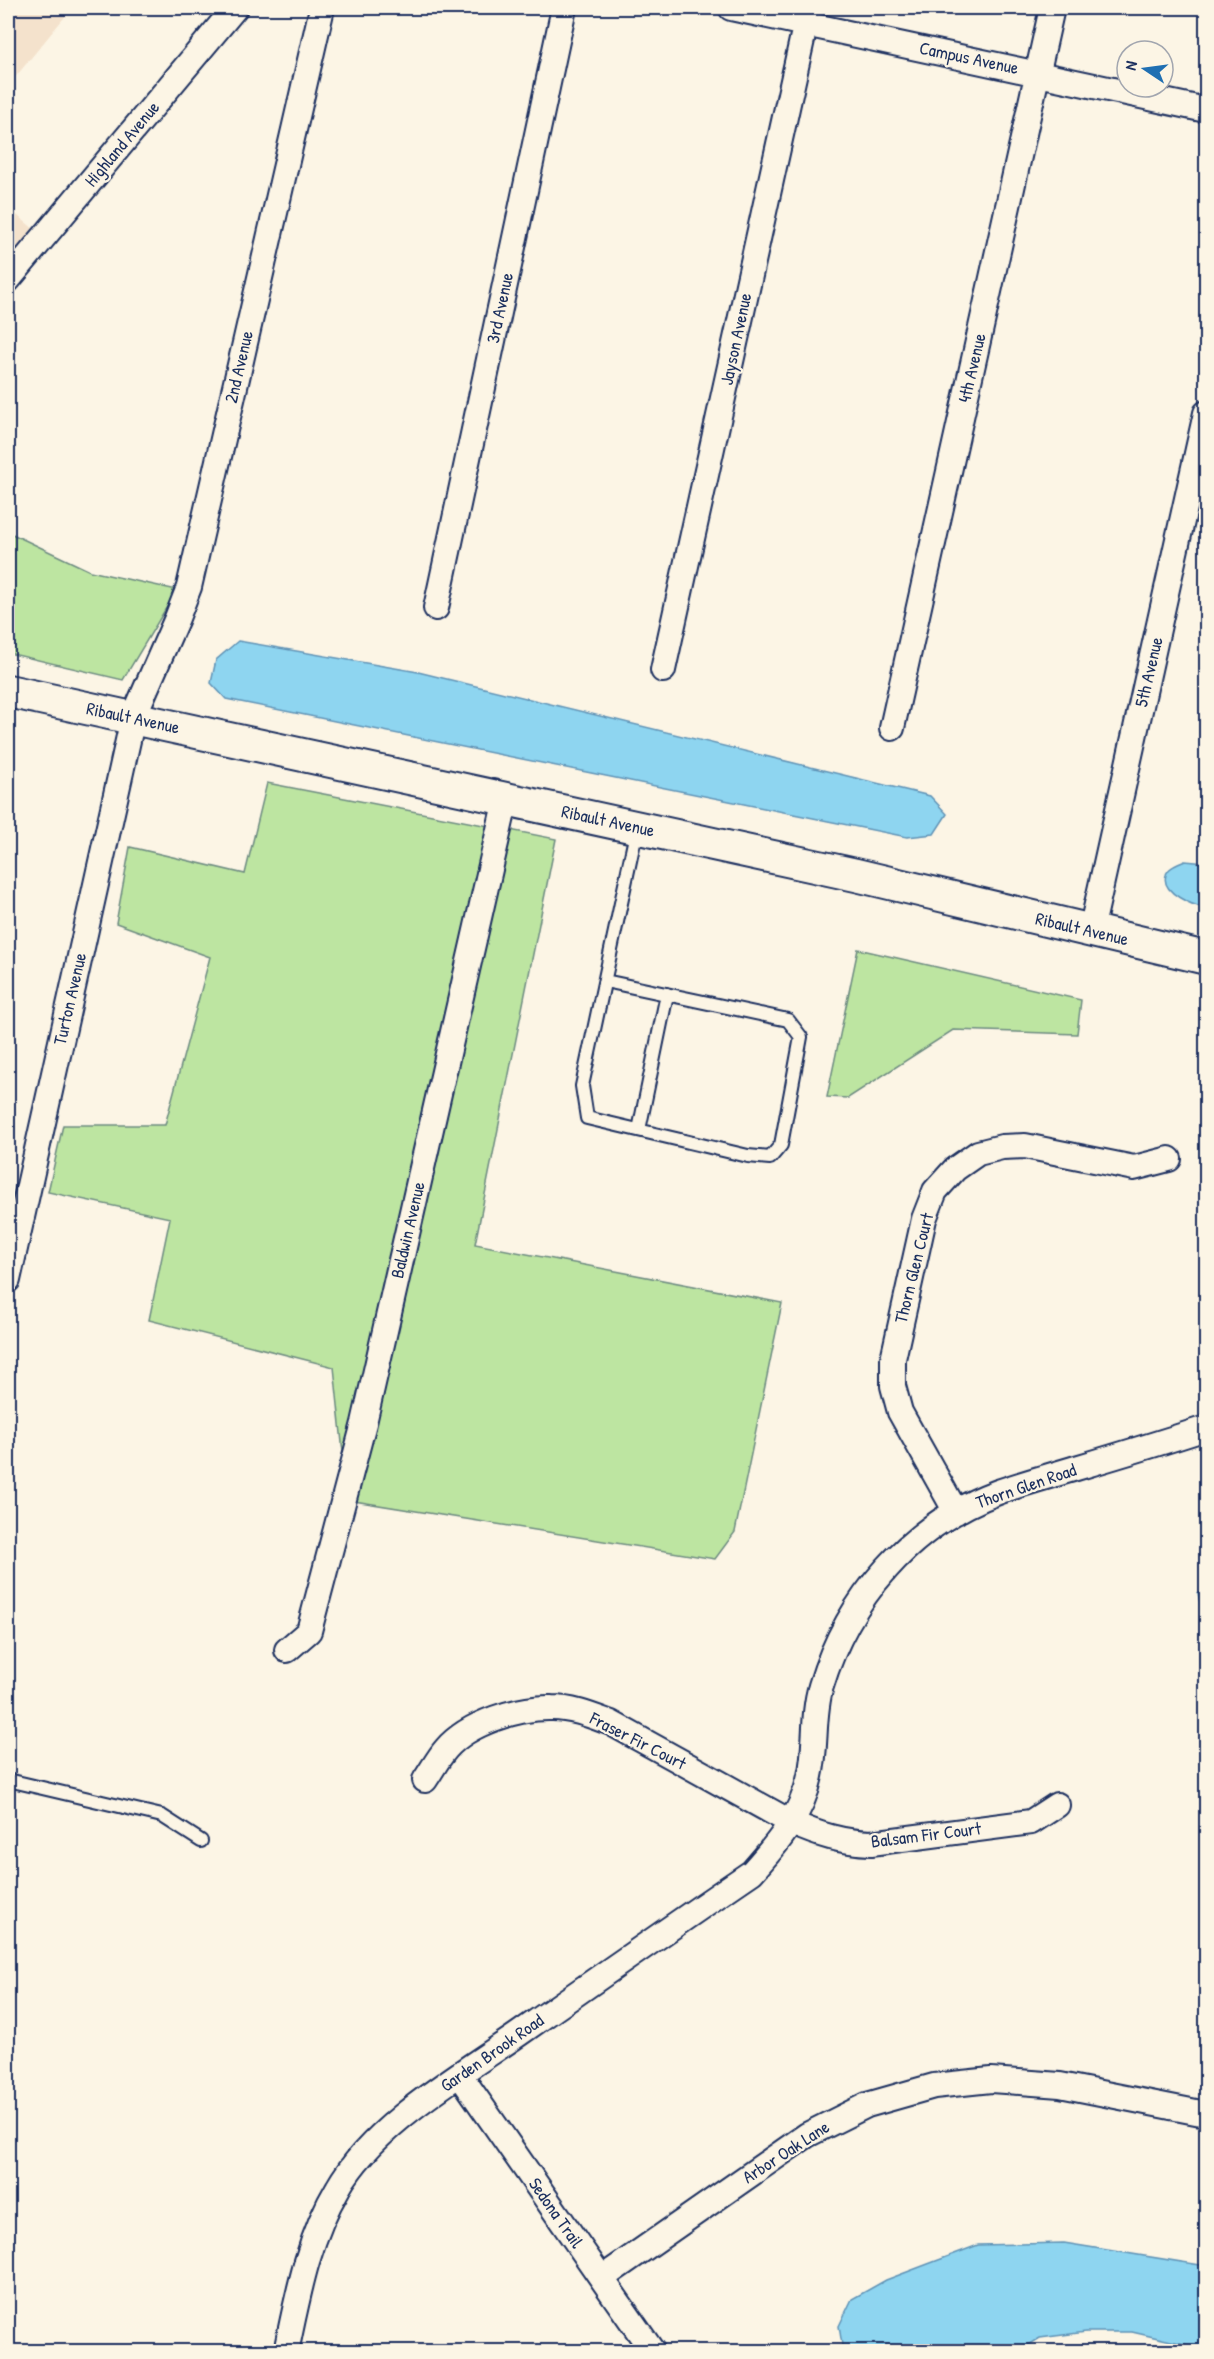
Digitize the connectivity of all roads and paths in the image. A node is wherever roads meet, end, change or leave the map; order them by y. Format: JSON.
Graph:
{"nodes":[{"id":1,"x":236,"y":8,"type":"edge"},
{"id":2,"x":322,"y":8,"type":"edge"},
{"id":3,"x":564,"y":8,"type":"edge"},
{"id":4,"x":731,"y":8,"type":"edge"},
{"id":5,"x":1052,"y":8,"type":"edge"},
{"id":6,"x":807,"y":16,"type":"edge"},
{"id":7,"x":1037,"y":73,"type":"junction"},
{"id":8,"x":1206,"y":110,"type":"edge"},
{"id":9,"x":9,"y":284,"type":"edge"},
{"id":10,"x":1206,"y":413,"type":"edge"},
{"id":11,"x":436,"y":608,"type":"dead end"},
{"id":12,"x":663,"y":670,"type":"dead end"},
{"id":13,"x":8,"y":691,"type":"edge"},
{"id":14,"x":133,"y":718,"type":"junction"},
{"id":15,"x":892,"y":728,"type":"dead end"},
{"id":16,"x":506,"y":799,"type":"junction"},
{"id":17,"x":638,"y":827,"type":"junction"},
{"id":18,"x":1091,"y":931,"type":"junction"},
{"id":19,"x":1206,"y":958,"type":"edge"},
{"id":20,"x":604,"y":981,"type":"junction"},
{"id":21,"x":667,"y":994,"type":"junction"},
{"id":22,"x":639,"y":1130,"type":"junction"},
{"id":23,"x":1169,"y":1159,"type":"dead end"},
{"id":24,"x":15,"y":1215,"type":"edge"},
{"id":25,"x":8,"y":1280,"type":"edge"},
{"id":26,"x":1206,"y":1428,"type":"edge"},
{"id":27,"x":956,"y":1512,"type":"junction"},
{"id":28,"x":287,"y":1650,"type":"dead end"},
{"id":29,"x":8,"y":1780,"type":"edge"},
{"id":30,"x":425,"y":1780,"type":"dead end"},
{"id":31,"x":1057,"y":1805,"type":"dead end"},
{"id":32,"x":792,"y":1823,"type":"junction"},
{"id":33,"x":201,"y":1841,"type":"dead end"},
{"id":34,"x":460,"y":2075,"type":"junction"},
{"id":35,"x":1206,"y":2115,"type":"edge"},
{"id":36,"x":602,"y":2278,"type":"junction"},
{"id":37,"x":286,"y":2352,"type":"edge"},
{"id":38,"x":653,"y":2352,"type":"edge"}],
"edges":[{"from":1,"to":9,"type":"street","name":"Highland Avenue"},
{"from":2,"to":14,"type":"street","name":"2nd Avenue"},
{"from":3,"to":11,"type":"street","name":"3rd Avenue"},
{"from":4,"to":6,"type":"street","name":"Campus Avenue"},
{"from":5,"to":7,"type":"street","name":"4th Avenue"},
{"from":6,"to":7,"type":"street","name":"Campus Avenue"},
{"from":6,"to":12,"type":"street","name":"Jayson Avenue"},
{"from":7,"to":8,"type":"street","name":"Campus Avenue"},
{"from":7,"to":15,"type":"street","name":"4th Avenue"},
{"from":10,"to":18,"type":"street","name":"5th Avenue"},
{"from":13,"to":14,"type":"street","name":"Ribault Avenue"},
{"from":14,"to":16,"type":"street","name":"Ribault Avenue"},
{"from":14,"to":24,"type":"street","name":"Turton Avenue"},
{"from":16,"to":17,"type":"street","name":"Ribault Avenue"},
{"from":16,"to":28,"type":"street","name":"Baldwin Avenue"},
{"from":17,"to":18,"type":"street","name":"Ribault Avenue"},
{"from":17,"to":20,"type":"lane"},
{"from":18,"to":19,"type":"street","name":"Ribault Avenue"},
{"from":20,"to":21,"type":"lane"},
{"from":20,"to":22,"type":"lane"},
{"from":21,"to":22,"type":"lane"},
{"from":21,"to":22,"type":"lane"},
{"from":23,"to":27,"type":"street","name":"Thorn Glen Court"},
{"from":24,"to":25,"type":"street","name":"Turton Avenue"},
{"from":26,"to":27,"type":"street","name":"Thorn Glen Road"},
{"from":27,"to":32,"type":"street","name":"Thorn Glen Road"},
{"from":29,"to":33,"type":"lane"},
{"from":30,"to":32,"type":"street","name":"Fraser Fir Court"},
{"from":31,"to":32,"type":"street","name":"Balsam Fir Court"},
{"from":32,"to":34,"type":"street","name":"Garden Brook Road"},
{"from":34,"to":36,"type":"street","name":"Sedona Trail"},
{"from":34,"to":37,"type":"street","name":"Garden Brook Road"},
{"from":35,"to":36,"type":"street","name":"Arbor Oak Lane"},
{"from":36,"to":38,"type":"street","name":"Sedona Trail"}]}
